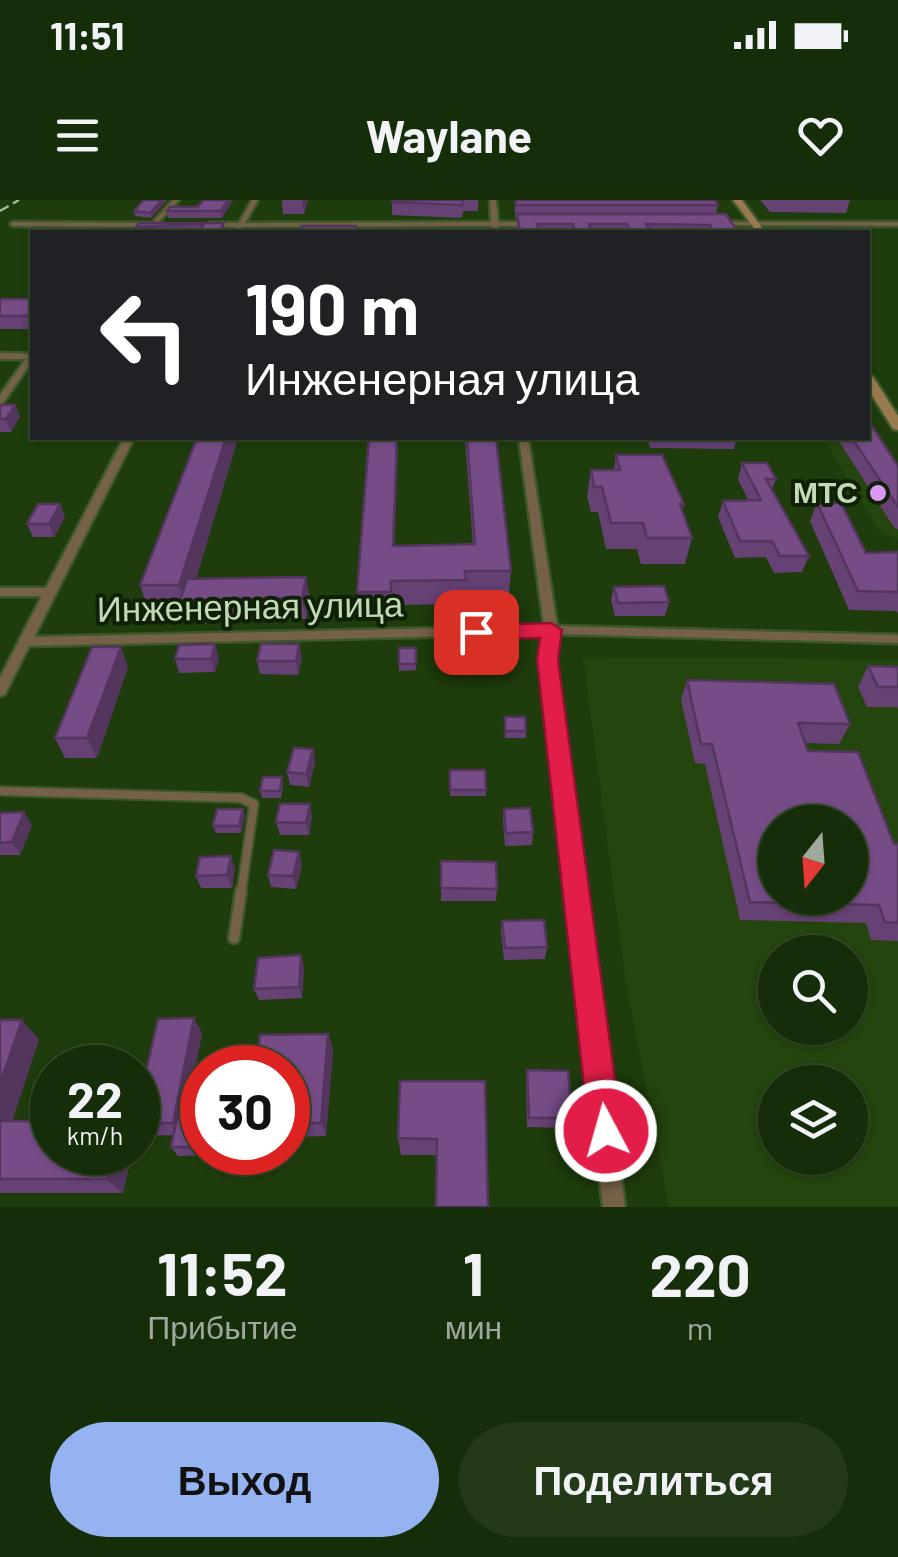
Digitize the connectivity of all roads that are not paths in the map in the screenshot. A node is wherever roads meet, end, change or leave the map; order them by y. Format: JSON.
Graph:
{"nodes":[{"id":1,"x":176,"y":200,"type":"edge"},
{"id":2,"x":255,"y":200,"type":"edge"},
{"id":3,"x":493,"y":200,"type":"edge"},
{"id":4,"x":737,"y":200,"type":"edge"},
{"id":5,"x":12,"y":224,"type":"dead end"},
{"id":6,"x":539,"y":224,"type":"edge"},
{"id":7,"x":696,"y":224,"type":"edge"},
{"id":8,"x":154,"y":225,"type":"junction"},
{"id":9,"x":171,"y":225,"type":"edge"},
{"id":10,"x":206,"y":225,"type":"edge"},
{"id":11,"x":896,"y":226,"type":"edge"},
{"id":12,"x":495,"y":228,"type":"edge"},
{"id":13,"x":758,"y":228,"type":"edge"},
{"id":14,"x":124,"y":229,"type":"edge"},
{"id":15,"x":238,"y":229,"type":"edge"},
{"id":16,"x":0,"y":356,"type":"edge"},
{"id":17,"x":30,"y":356,"type":"edge"},
{"id":18,"x":30,"y":359,"type":"edge"},
{"id":19,"x":870,"y":383,"type":"edge"},
{"id":20,"x":0,"y":401,"type":"edge"},
{"id":21,"x":898,"y":426,"type":"edge"},
{"id":22,"x":129,"y":440,"type":"edge"},
{"id":23,"x":523,"y":440,"type":"edge"},
{"id":24,"x":0,"y":592,"type":"edge"},
{"id":25,"x":52,"y":592,"type":"junction"},
{"id":26,"x":551,"y":630,"type":"junction"},
{"id":27,"x":898,"y":639,"type":"edge"},
{"id":28,"x":24,"y":642,"type":"junction"},
{"id":29,"x":0,"y":691,"type":"edge"},
{"id":30,"x":0,"y":791,"type":"edge"},
{"id":31,"x":234,"y":938,"type":"dead end"},
{"id":32,"x":614,"y":1207,"type":"edge"}],
"edges":[{"from":1,"to":8,"type":"street"},
{"from":2,"to":15,"type":"street"},
{"from":3,"to":12,"type":"street"},
{"from":4,"to":13,"type":"main road"},
{"from":5,"to":14,"type":"street"},
{"from":6,"to":12,"type":"street"},
{"from":7,"to":13,"type":"street"},
{"from":8,"to":9,"type":"street"},
{"from":8,"to":14,"type":"street"},
{"from":10,"to":15,"type":"street"},
{"from":11,"to":13,"type":"street"},
{"from":12,"to":15,"type":"street"},
{"from":16,"to":17,"type":"street"},
{"from":18,"to":20,"type":"street"},
{"from":19,"to":21,"type":"main road"},
{"from":22,"to":25,"type":"street"},
{"from":23,"to":26,"type":"street"},
{"from":24,"to":25,"type":"street"},
{"from":25,"to":28,"type":"street"},
{"from":26,"to":27,"type":"street","name":"Инженерная улица"},
{"from":26,"to":28,"type":"street","name":"Инженерная улица"},
{"from":26,"to":32,"type":"street"},
{"from":28,"to":29,"type":"street"},
{"from":30,"to":31,"type":"lane"}]}
